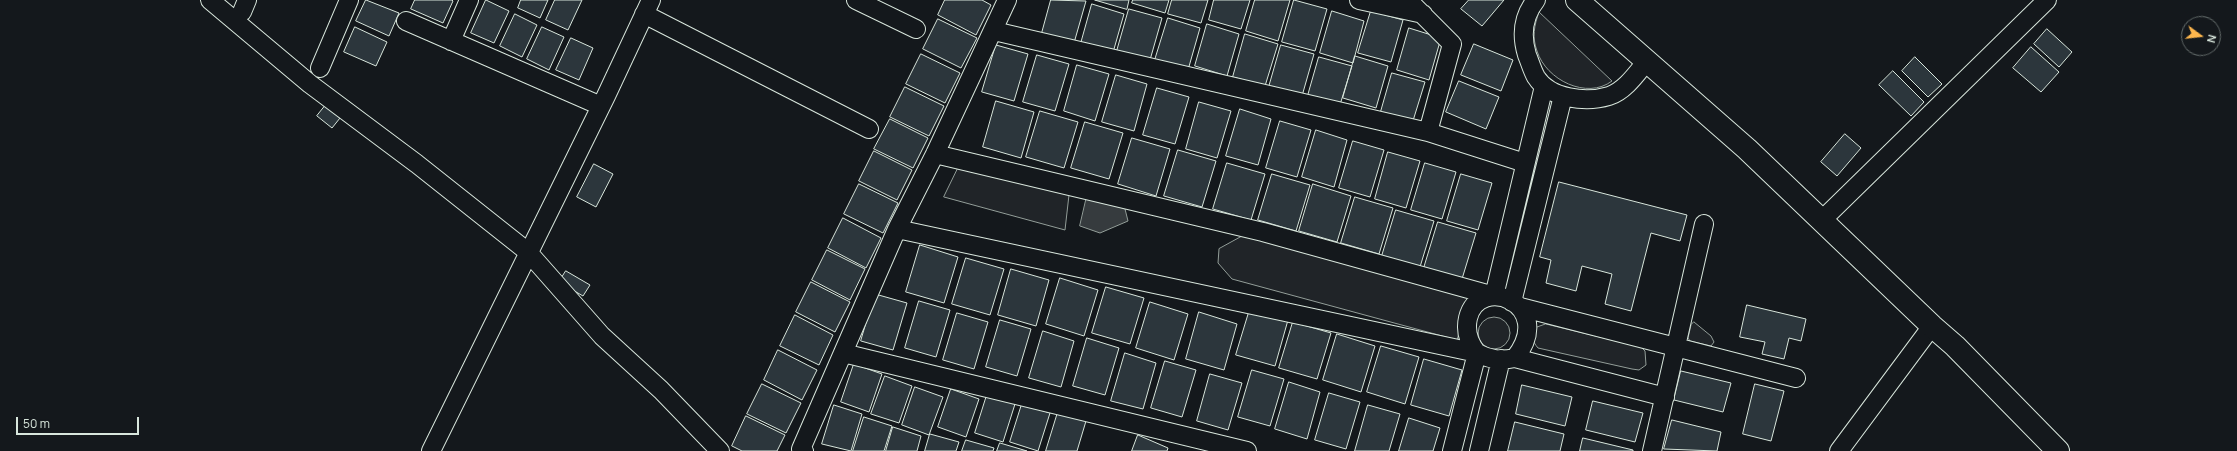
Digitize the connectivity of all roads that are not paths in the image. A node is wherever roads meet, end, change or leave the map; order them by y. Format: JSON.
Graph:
{"nodes":[{"id":1,"x":210,"y":0,"type":"edge"},
{"id":2,"x":349,"y":0,"type":"edge"},
{"id":3,"x":469,"y":0,"type":"edge"},
{"id":4,"x":856,"y":0,"type":"edge"},
{"id":5,"x":1007,"y":0,"type":"edge"},
{"id":6,"x":1359,"y":0,"type":"edge"},
{"id":7,"x":1408,"y":0,"type":"edge"},
{"id":8,"x":1536,"y":0,"type":"edge"},
{"id":9,"x":1577,"y":0,"type":"edge"},
{"id":10,"x":2047,"y":0,"type":"edge"},
{"id":11,"x":648,"y":7,"type":"edge"},
{"id":12,"x":1422,"y":14,"type":"junction"},
{"id":13,"x":406,"y":21,"type":"dead end"},
{"id":14,"x":916,"y":30,"type":"dead end"},
{"id":15,"x":994,"y":31,"type":"junction"},
{"id":16,"x":451,"y":41,"type":"junction"},
{"id":17,"x":1647,"y":61,"type":"junction"},
{"id":18,"x":320,"y":68,"type":"dead end"},
{"id":19,"x":1544,"y":86,"type":"junction"},
{"id":20,"x":1563,"y":96,"type":"junction"},
{"id":21,"x":601,"y":106,"type":"junction"},
{"id":22,"x":869,"y":129,"type":"dead end"},
{"id":23,"x":1428,"y":132,"type":"junction"},
{"id":24,"x":935,"y":154,"type":"junction"},
{"id":25,"x":1525,"y":163,"type":"junction"},
{"id":26,"x":1822,"y":220,"type":"junction"},
{"id":27,"x":1704,"y":224,"type":"dead end"},
{"id":28,"x":897,"y":229,"type":"junction"},
{"id":29,"x":528,"y":252,"type":"junction"},
{"id":30,"x":1494,"y":296,"type":"junction"},
{"id":31,"x":1516,"y":304,"type":"junction"},
{"id":32,"x":1932,"y":326,"type":"junction"},
{"id":33,"x":1677,"y":346,"type":"junction"},
{"id":34,"x":843,"y":353,"type":"junction"},
{"id":35,"x":1477,"y":353,"type":"junction"},
{"id":36,"x":1508,"y":359,"type":"junction"},
{"id":37,"x":1796,"y":378,"type":"dead end"},
{"id":38,"x":1665,"y":397,"type":"junction"},
{"id":39,"x":431,"y":451,"type":"edge"},
{"id":40,"x":720,"y":451,"type":"edge"},
{"id":41,"x":804,"y":451,"type":"edge"},
{"id":42,"x":1247,"y":451,"type":"edge"},
{"id":43,"x":1452,"y":451,"type":"edge"},
{"id":44,"x":1479,"y":451,"type":"edge"},
{"id":45,"x":1652,"y":451,"type":"edge"},
{"id":46,"x":1839,"y":451,"type":"edge"},
{"id":47,"x":2058,"y":451,"type":"edge"}],
"edges":[{"from":1,"to":29,"type":"street"},
{"from":2,"to":18,"type":"street"},
{"from":3,"to":16,"type":"street"},
{"from":4,"to":14,"type":"street"},
{"from":5,"to":15,"type":"street"},
{"from":6,"to":12,"type":"street"},
{"from":7,"to":12,"type":"street"},
{"from":8,"to":19,"type":"street"},
{"from":9,"to":17,"type":"main road"},
{"from":10,"to":26,"type":"street"},
{"from":11,"to":21,"type":"street"},
{"from":11,"to":22,"type":"street"},
{"from":12,"to":23,"type":"street"},
{"from":13,"to":16,"type":"street"},
{"from":15,"to":23,"type":"street"},
{"from":15,"to":24,"type":"street"},
{"from":16,"to":21,"type":"street"},
{"from":17,"to":20,"type":"street"},
{"from":17,"to":26,"type":"main road"},
{"from":19,"to":20,"type":"street"},
{"from":19,"to":25,"type":"street"},
{"from":20,"to":31,"type":"street"},
{"from":21,"to":29,"type":"street"},
{"from":23,"to":25,"type":"street"},
{"from":24,"to":28,"type":"street"},
{"from":24,"to":30,"type":"street"},
{"from":25,"to":30,"type":"street"},
{"from":26,"to":32,"type":"main road"},
{"from":27,"to":33,"type":"street"},
{"from":28,"to":34,"type":"street"},
{"from":28,"to":35,"type":"street"},
{"from":29,"to":39,"type":"street"},
{"from":29,"to":40,"type":"street"},
{"from":30,"to":31,"type":"street"},
{"from":30,"to":35,"type":"street"},
{"from":31,"to":33,"type":"street"},
{"from":31,"to":36,"type":"street"},
{"from":32,"to":46,"type":"street"},
{"from":32,"to":47,"type":"main road"},
{"from":33,"to":37,"type":"street"},
{"from":33,"to":38,"type":"street"},
{"from":34,"to":41,"type":"street"},
{"from":34,"to":42,"type":"street"},
{"from":35,"to":36,"type":"street"},
{"from":35,"to":43,"type":"street"},
{"from":36,"to":38,"type":"street"},
{"from":36,"to":44,"type":"street"},
{"from":38,"to":45,"type":"street"}]}
